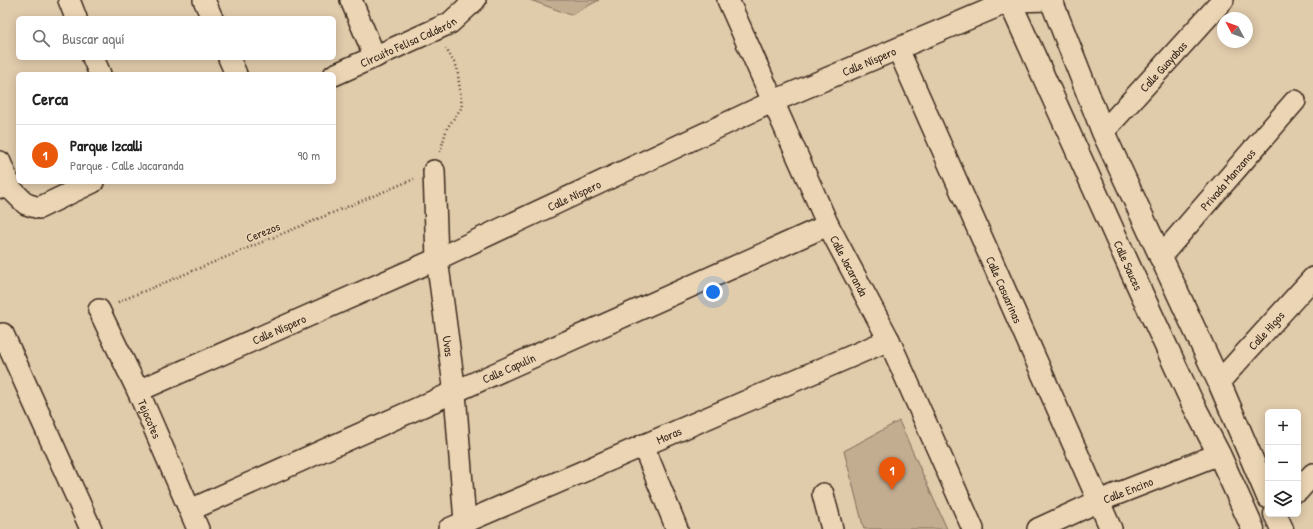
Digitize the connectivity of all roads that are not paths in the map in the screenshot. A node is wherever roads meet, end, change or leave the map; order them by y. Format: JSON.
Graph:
{"nodes":[{"id":1,"x":69,"y":0,"type":"edge"},
{"id":2,"x":204,"y":0,"type":"edge"},
{"id":3,"x":351,"y":0,"type":"edge"},
{"id":4,"x":475,"y":0,"type":"edge"},
{"id":5,"x":728,"y":0,"type":"edge"},
{"id":6,"x":1010,"y":0,"type":"edge"},
{"id":7,"x":1051,"y":0,"type":"edge"},
{"id":8,"x":1223,"y":0,"type":"edge"},
{"id":9,"x":75,"y":16,"type":"edge"},
{"id":10,"x":211,"y":16,"type":"edge"},
{"id":11,"x":898,"y":49,"type":"junction"},
{"id":12,"x":375,"y":57,"type":"junction"},
{"id":13,"x":94,"y":60,"type":"edge"},
{"id":14,"x":230,"y":60,"type":"edge"},
{"id":15,"x":99,"y":72,"type":"edge"},
{"id":16,"x":235,"y":72,"type":"edge"},
{"id":17,"x":336,"y":73,"type":"edge"},
{"id":18,"x":1295,"y":101,"type":"dead end"},
{"id":19,"x":774,"y":102,"type":"junction"},
{"id":20,"x":1103,"y":132,"type":"junction"},
{"id":21,"x":0,"y":162,"type":"edge"},
{"id":22,"x":434,"y":171,"type":"road end"},
{"id":23,"x":89,"y":184,"type":"edge"},
{"id":24,"x":6,"y":188,"type":"edge"},
{"id":25,"x":828,"y":225,"type":"junction"},
{"id":26,"x":1160,"y":257,"type":"junction"},
{"id":27,"x":437,"y":259,"type":"junction"},
{"id":28,"x":1313,"y":278,"type":"edge"},
{"id":29,"x":99,"y":310,"type":"road end"},
{"id":30,"x":3,"y":334,"type":"dead end"},
{"id":31,"x":889,"y":340,"type":"junction"},
{"id":32,"x":1219,"y":382,"type":"junction"},
{"id":33,"x":138,"y":391,"type":"junction"},
{"id":34,"x":455,"y":393,"type":"junction"},
{"id":35,"x":643,"y":445,"type":"junction"},
{"id":36,"x":1219,"y":454,"type":"junction"},
{"id":37,"x":1313,"y":474,"type":"edge"},
{"id":38,"x":1301,"y":488,"type":"edge"},
{"id":39,"x":1265,"y":489,"type":"edge"},
{"id":40,"x":823,"y":494,"type":"dead end"},
{"id":41,"x":1099,"y":501,"type":"junction"},
{"id":42,"x":194,"y":520,"type":"edge"},
{"id":43,"x":457,"y":526,"type":"edge"},
{"id":44,"x":91,"y":529,"type":"edge"},
{"id":45,"x":677,"y":529,"type":"edge"},
{"id":46,"x":832,"y":529,"type":"edge"},
{"id":47,"x":972,"y":529,"type":"edge"},
{"id":48,"x":1038,"y":529,"type":"edge"},
{"id":49,"x":1111,"y":529,"type":"edge"},
{"id":50,"x":1253,"y":529,"type":"edge"}],
"edges":[{"from":1,"to":9,"type":"street"},
{"from":2,"to":10,"type":"street"},
{"from":3,"to":12,"type":"street"},
{"from":4,"to":12,"type":"street","name":"Circuito Felisa Calderón"},
{"from":5,"to":19,"type":"street","name":"Calle Jacaranda"},
{"from":6,"to":7,"type":"street"},
{"from":6,"to":11,"type":"street","name":"Calle Níspero"},
{"from":6,"to":36,"type":"street","name":"Calle Sauces"},
{"from":7,"to":20,"type":"street"},
{"from":8,"to":20,"type":"street","name":"Calle Guayabas"},
{"from":11,"to":19,"type":"street","name":"Calle Níspero"},
{"from":11,"to":41,"type":"street","name":"Calle Casuarinas"},
{"from":12,"to":17,"type":"street","name":"Circuito Felisa Calderón"},
{"from":13,"to":15,"type":"street"},
{"from":14,"to":16,"type":"street"},
{"from":18,"to":26,"type":"street","name":"Privada Manzanos"},
{"from":19,"to":25,"type":"street","name":"Calle Jacaranda"},
{"from":19,"to":27,"type":"street","name":"Calle Níspero"},
{"from":20,"to":26,"type":"street"},
{"from":21,"to":24,"type":"street"},
{"from":22,"to":27,"type":"street","name":"Uvas"},
{"from":23,"to":24,"type":"street"},
{"from":25,"to":31,"type":"street","name":"Calle Jacaranda"},
{"from":25,"to":34,"type":"street","name":"Calle Capulín"},
{"from":26,"to":32,"type":"street"},
{"from":27,"to":33,"type":"street","name":"Calle Níspero"},
{"from":27,"to":34,"type":"street","name":"Uvas"},
{"from":28,"to":32,"type":"street","name":"Calle Higos"},
{"from":29,"to":33,"type":"street","name":"Tejocotes"},
{"from":30,"to":44,"type":"street"},
{"from":31,"to":35,"type":"street","name":"Moras"},
{"from":31,"to":47,"type":"street","name":"Calle Jacaranda"},
{"from":32,"to":39,"type":"street"},
{"from":33,"to":42,"type":"street","name":"Tejocotes"},
{"from":34,"to":42,"type":"street","name":"Calle Capulín"},
{"from":34,"to":43,"type":"street","name":"Uvas"},
{"from":35,"to":43,"type":"street","name":"Moras"},
{"from":35,"to":45,"type":"street"},
{"from":36,"to":41,"type":"street","name":"Calle Encino"},
{"from":36,"to":50,"type":"street","name":"Calle Sauces"},
{"from":37,"to":38,"type":"street"},
{"from":40,"to":46,"type":"street"},
{"from":41,"to":48,"type":"street","name":"Calle Encino"},
{"from":41,"to":49,"type":"street","name":"Calle Casuarinas"}]}
